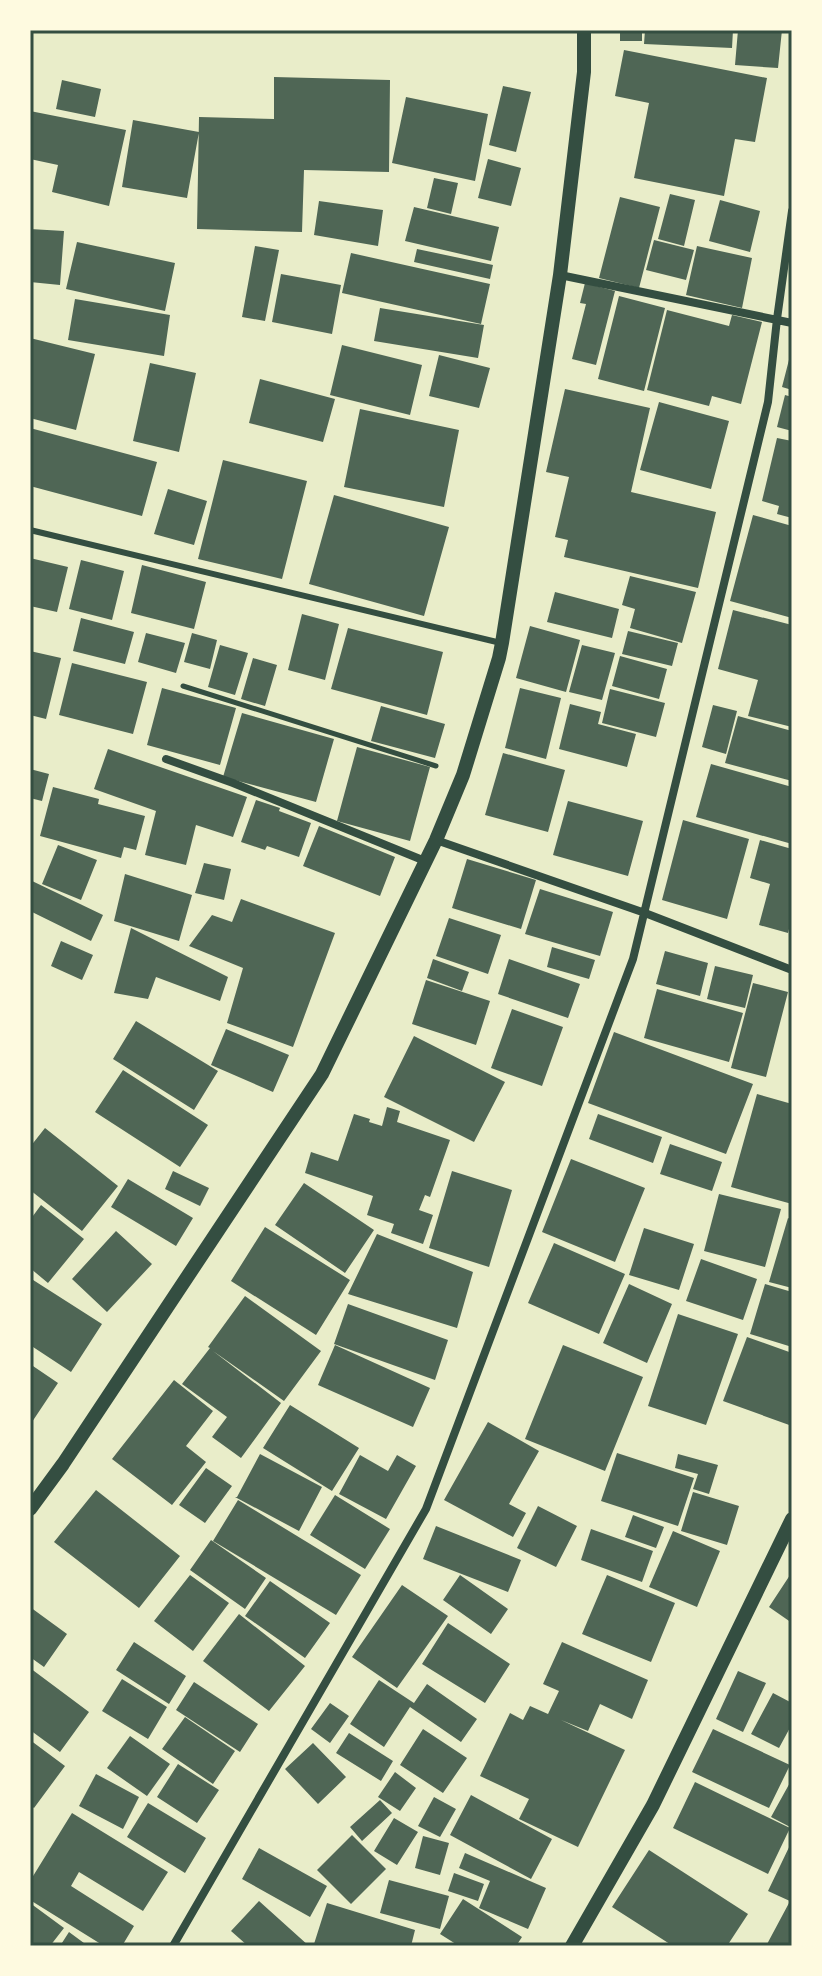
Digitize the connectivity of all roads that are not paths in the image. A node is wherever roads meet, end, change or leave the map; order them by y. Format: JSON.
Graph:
{"nodes":[{"id":1,"x":584,"y":30,"type":"edge"},
{"id":2,"x":792,"y":211,"type":"edge"},
{"id":3,"x":560,"y":275,"type":"junction"},
{"id":4,"x":777,"y":319,"type":"junction"},
{"id":5,"x":792,"y":323,"type":"edge"},
{"id":6,"x":30,"y":530,"type":"edge"},
{"id":7,"x":502,"y":643,"type":"junction"},
{"id":8,"x":166,"y":759,"type":"dead end"},
{"id":9,"x":436,"y":840,"type":"junction"},
{"id":10,"x":425,"y":861,"type":"junction"},
{"id":11,"x":645,"y":913,"type":"junction"},
{"id":12,"x":792,"y":970,"type":"edge"},
{"id":13,"x":32,"y":1502,"type":"edge"},
{"id":14,"x":792,"y":1519,"type":"edge"},
{"id":15,"x":173,"y":1946,"type":"edge"},
{"id":16,"x":572,"y":1946,"type":"edge"}],
"edges":[{"from":1,"to":3,"type":"street"},
{"from":2,"to":4,"type":"street"},
{"from":3,"to":4,"type":"street"},
{"from":3,"to":7,"type":"street"},
{"from":4,"to":5,"type":"street"},
{"from":4,"to":11,"type":"street"},
{"from":6,"to":7,"type":"lane"},
{"from":7,"to":9,"type":"street"},
{"from":8,"to":10,"type":"street"},
{"from":9,"to":10,"type":"street"},
{"from":9,"to":11,"type":"street"},
{"from":10,"to":13,"type":"street"},
{"from":11,"to":12,"type":"street"},
{"from":11,"to":15,"type":"street"},
{"from":14,"to":16,"type":"street"}]}
